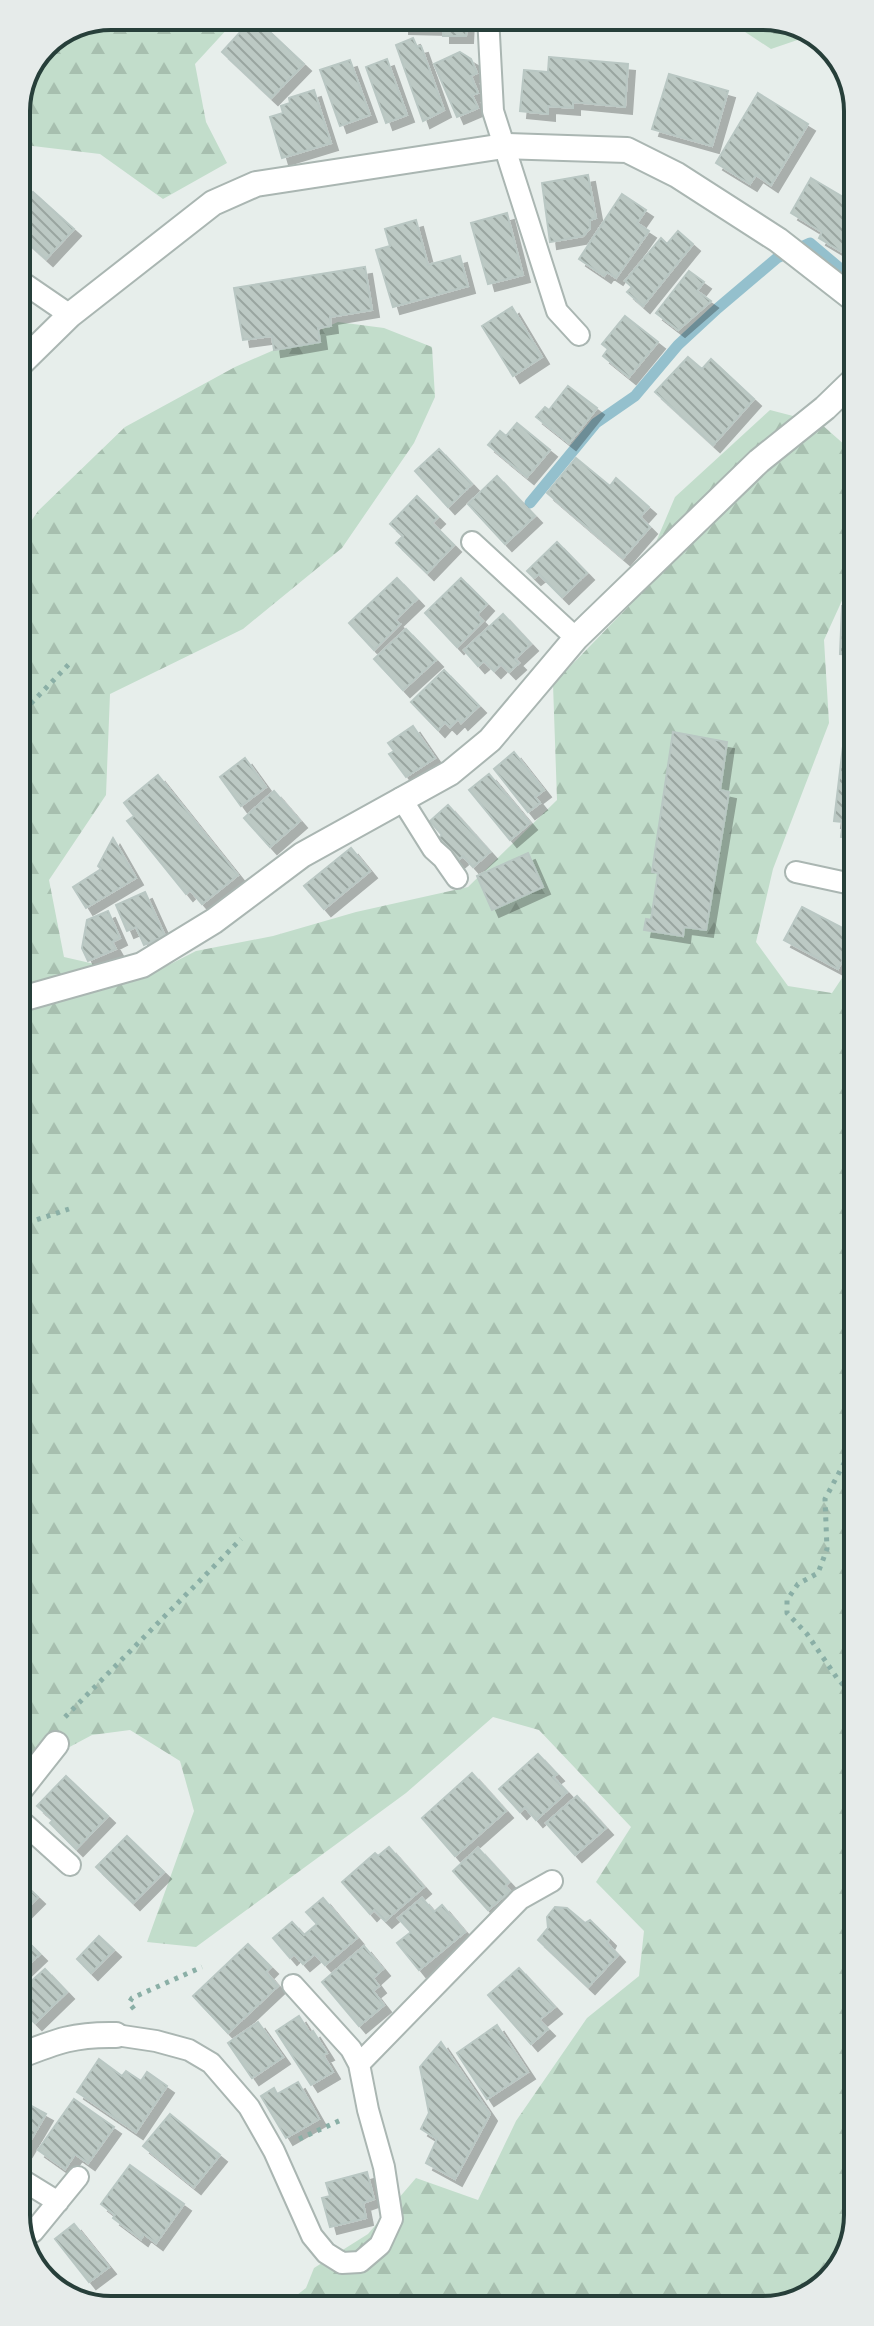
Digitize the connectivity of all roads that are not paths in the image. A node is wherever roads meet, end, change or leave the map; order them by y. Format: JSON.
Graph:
{"nodes":[{"id":1,"x":489,"y":30,"type":"edge"},
{"id":2,"x":504,"y":146,"type":"junction"},
{"id":3,"x":30,"y":288,"type":"edge"},
{"id":4,"x":844,"y":291,"type":"edge"},
{"id":5,"x":70,"y":315,"type":"junction"},
{"id":6,"x":579,"y":335,"type":"dead end"},
{"id":7,"x":30,"y":354,"type":"edge"},
{"id":8,"x":844,"y":390,"type":"edge"},
{"id":9,"x":472,"y":542,"type":"dead end"},
{"id":10,"x":576,"y":638,"type":"junction"},
{"id":11,"x":401,"y":798,"type":"junction"},
{"id":12,"x":796,"y":872,"type":"dead end"},
{"id":13,"x":457,"y":878,"type":"dead end"},
{"id":14,"x":844,"y":882,"type":"edge"},
{"id":15,"x":30,"y":997,"type":"edge"},
{"id":16,"x":56,"y":1744,"type":"road end"},
{"id":17,"x":30,"y":1777,"type":"edge"},
{"id":18,"x":30,"y":1829,"type":"edge"},
{"id":19,"x":70,"y":1865,"type":"dead end"},
{"id":20,"x":552,"y":1881,"type":"dead end"},
{"id":21,"x":293,"y":1985,"type":"dead end"},
{"id":22,"x":116,"y":2035,"type":"joint"},
{"id":23,"x":30,"y":2052,"type":"edge"},
{"id":24,"x":359,"y":2064,"type":"junction"},
{"id":25,"x":78,"y":2177,"type":"dead end"},
{"id":26,"x":30,"y":2185,"type":"edge"},
{"id":27,"x":58,"y":2202,"type":"junction"},
{"id":28,"x":33,"y":2232,"type":"dead end"}],
"edges":[{"from":1,"to":2,"type":"lane"},
{"from":2,"to":4,"type":"street"},
{"from":2,"to":5,"type":"street"},
{"from":2,"to":6,"type":"lane"},
{"from":3,"to":5,"type":"lane"},
{"from":5,"to":7,"type":"street"},
{"from":8,"to":10,"type":"street"},
{"from":9,"to":10,"type":"lane"},
{"from":10,"to":11,"type":"street"},
{"from":11,"to":13,"type":"lane"},
{"from":11,"to":15,"type":"street"},
{"from":12,"to":14,"type":"lane"},
{"from":16,"to":17,"type":"street"},
{"from":18,"to":19,"type":"lane"},
{"from":20,"to":24,"type":"lane"},
{"from":21,"to":24,"type":"lane"},
{"from":22,"to":23,"type":"street"},
{"from":22,"to":24,"type":"lane"},
{"from":25,"to":27,"type":"lane"},
{"from":26,"to":27,"type":"lane"},
{"from":27,"to":28,"type":"lane"}]}
